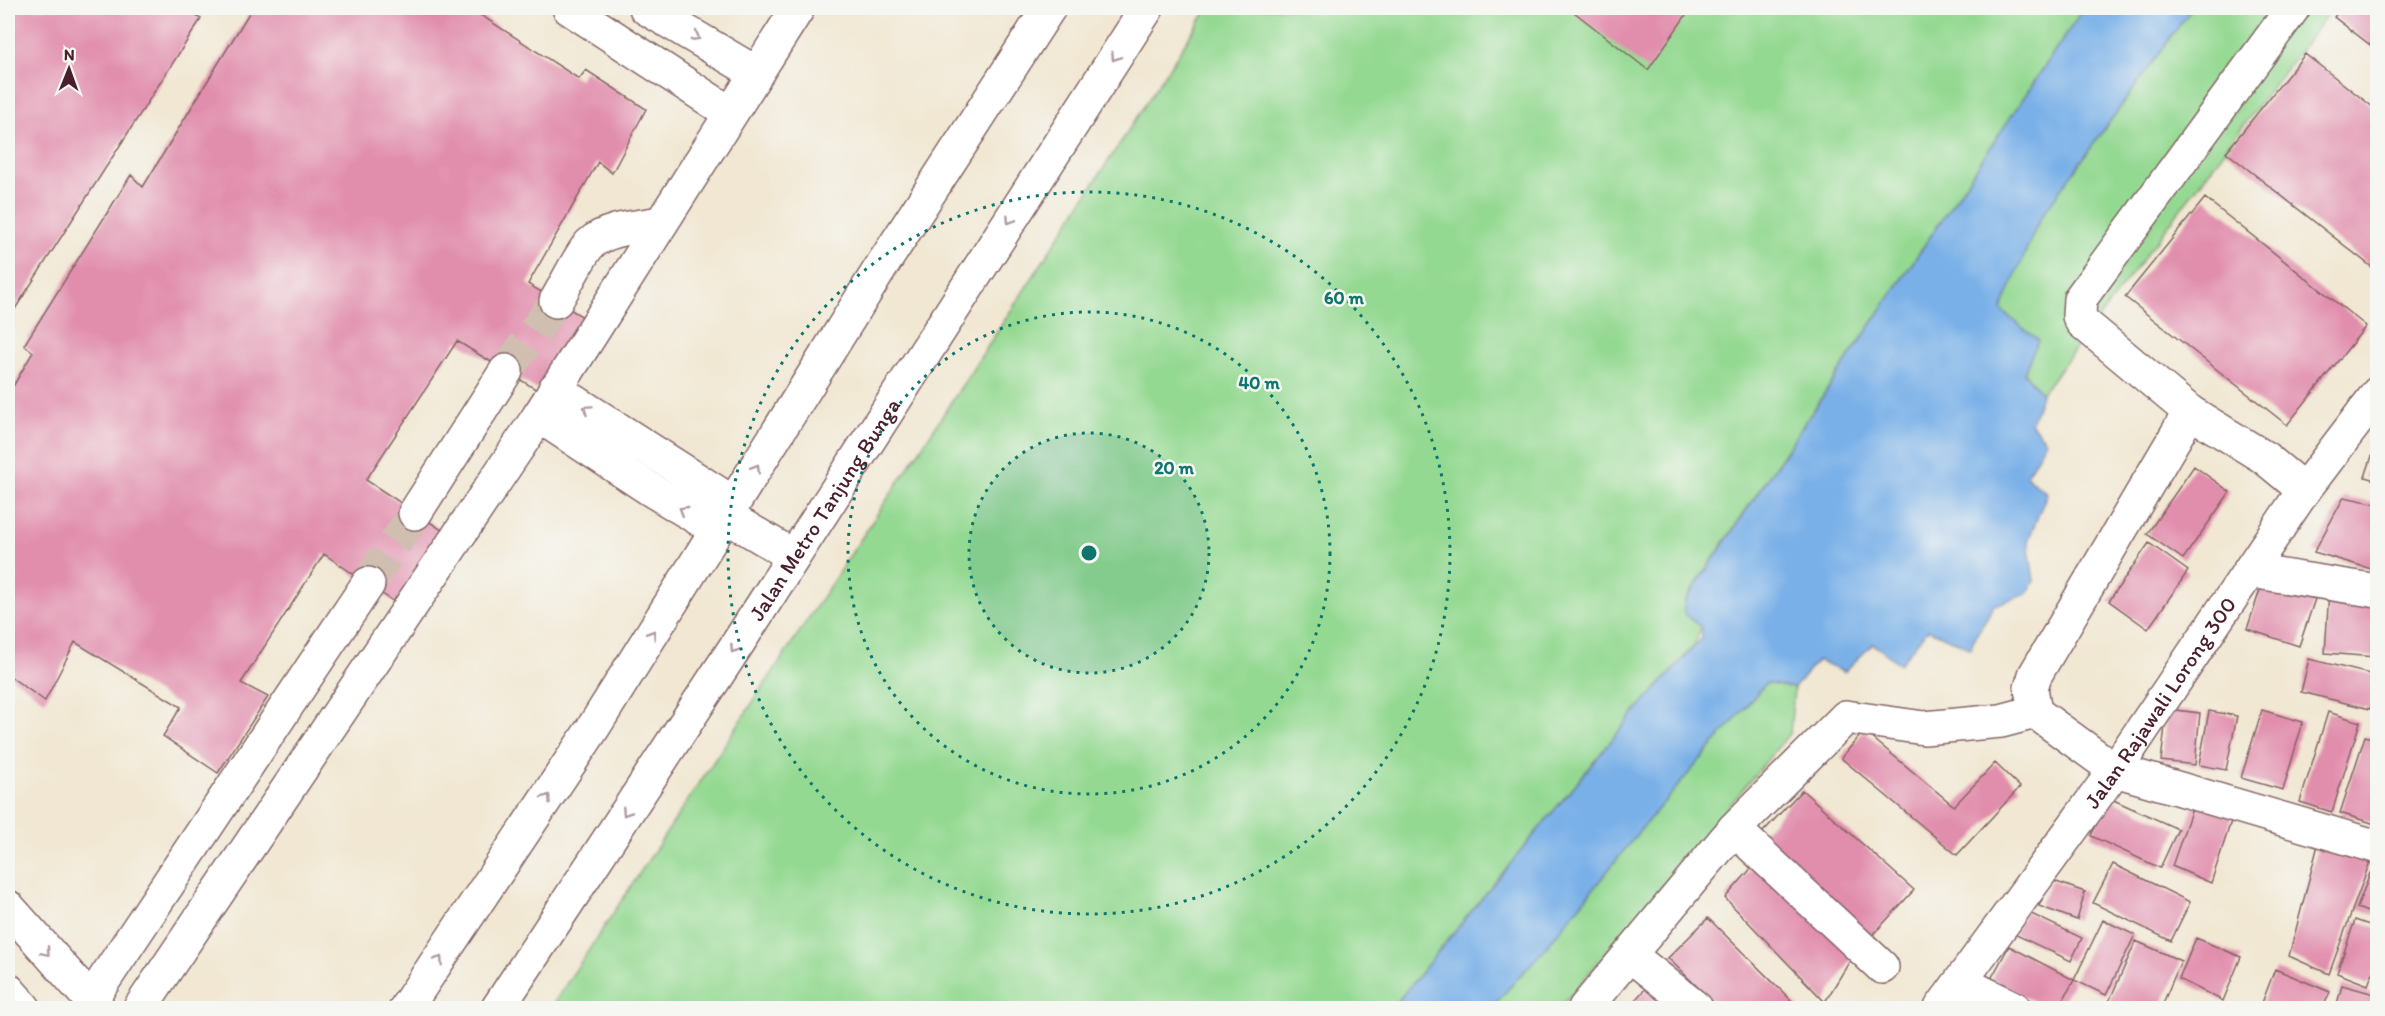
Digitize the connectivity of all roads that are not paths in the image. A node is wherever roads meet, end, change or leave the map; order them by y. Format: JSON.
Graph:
{"nodes":[{"id":1,"x":569,"y":8,"type":"edge"},
{"id":2,"x":646,"y":8,"type":"edge"},
{"id":3,"x":798,"y":8,"type":"edge"},
{"id":4,"x":1049,"y":8,"type":"edge"},
{"id":5,"x":1147,"y":8,"type":"edge"},
{"id":6,"x":2293,"y":8,"type":"edge"},
{"id":7,"x":756,"y":73,"type":"junction"},
{"id":8,"x":730,"y":113,"type":"junction"},
{"id":9,"x":661,"y":223,"type":"junction"},
{"id":10,"x":556,"y":301,"type":"tunnel mouth"},
{"id":11,"x":506,"y":371,"type":"tunnel mouth"},
{"id":12,"x":2378,"y":393,"type":"edge"},
{"id":13,"x":547,"y":402,"type":"junction"},
{"id":14,"x":2190,"y":412,"type":"junction"},
{"id":15,"x":2300,"y":487,"type":"junction"},
{"id":16,"x":415,"y":513,"type":"tunnel mouth"},
{"id":17,"x":725,"y":517,"type":"junction"},
{"id":18,"x":793,"y":556,"type":"junction"},
{"id":19,"x":2251,"y":570,"type":"junction"},
{"id":20,"x":368,"y":584,"type":"tunnel mouth"},
{"id":21,"x":2378,"y":591,"type":"edge"},
{"id":22,"x":2044,"y":718,"type":"junction"},
{"id":23,"x":2115,"y":770,"type":"junction"},
{"id":24,"x":1734,"y":829,"type":"junction"},
{"id":25,"x":2378,"y":847,"type":"edge"},
{"id":26,"x":8,"y":907,"type":"edge"},
{"id":27,"x":1630,"y":955,"type":"junction"},
{"id":28,"x":1882,"y":967,"type":"dead end"},
{"id":29,"x":1961,"y":982,"type":"junction"},
{"id":30,"x":8,"y":990,"type":"edge"},
{"id":31,"x":507,"y":1004,"type":"edge"},
{"id":32,"x":94,"y":1005,"type":"edge"},
{"id":33,"x":24,"y":1008,"type":"edge"},
{"id":34,"x":140,"y":1008,"type":"edge"},
{"id":35,"x":406,"y":1008,"type":"edge"},
{"id":36,"x":1585,"y":1008,"type":"edge"},
{"id":37,"x":1696,"y":1008,"type":"edge"},
{"id":38,"x":1941,"y":1008,"type":"edge"},
{"id":39,"x":2014,"y":1008,"type":"edge"}],
"edges":[{"from":1,"to":8,"type":"street"},
{"from":2,"to":7,"type":"street","one_way":true},
{"from":3,"to":7,"type":"street"},
{"from":17,"to":4,"type":"street","one_way":true},
{"from":5,"to":18,"type":"street","name":"Jalan Metro Tanjung Bunga","one_way":true},
{"from":6,"to":14,"type":"street"},
{"from":7,"to":8,"type":"street"},
{"from":8,"to":9,"type":"street"},
{"from":9,"to":10,"type":"street"},
{"from":9,"to":13,"type":"street"},
{"from":11,"to":16,"type":"street"},
{"from":12,"to":15,"type":"street","name":"Jalan Rajawali Lorong 300"},
{"from":17,"to":13,"type":"street","one_way":true},
{"from":13,"to":34,"type":"street"},
{"from":14,"to":15,"type":"street"},
{"from":14,"to":22,"type":"street"},
{"from":15,"to":19,"type":"street","name":"Jalan Rajawali Lorong 300"},
{"from":17,"to":18,"type":"street"},
{"from":35,"to":17,"type":"street","one_way":true},
{"from":18,"to":31,"type":"street","name":"Jalan Metro Tanjung Bunga","one_way":true},
{"from":19,"to":21,"type":"street"},
{"from":19,"to":23,"type":"street","name":"Jalan Rajawali Lorong 300"},
{"from":20,"to":32,"type":"street"},
{"from":22,"to":23,"type":"street"},
{"from":22,"to":24,"type":"street"},
{"from":23,"to":25,"type":"street"},
{"from":23,"to":29,"type":"street","name":"Jalan Rajawali Lorong 300"},
{"from":24,"to":27,"type":"street"},
{"from":24,"to":28,"type":"street"},
{"from":26,"to":32,"type":"street","one_way":true},
{"from":27,"to":36,"type":"street"},
{"from":27,"to":37,"type":"street"},
{"from":29,"to":38,"type":"street","name":"Jalan Rajawali Lorong 300"},
{"from":29,"to":39,"type":"street"},
{"from":30,"to":33,"type":"street"}]}
